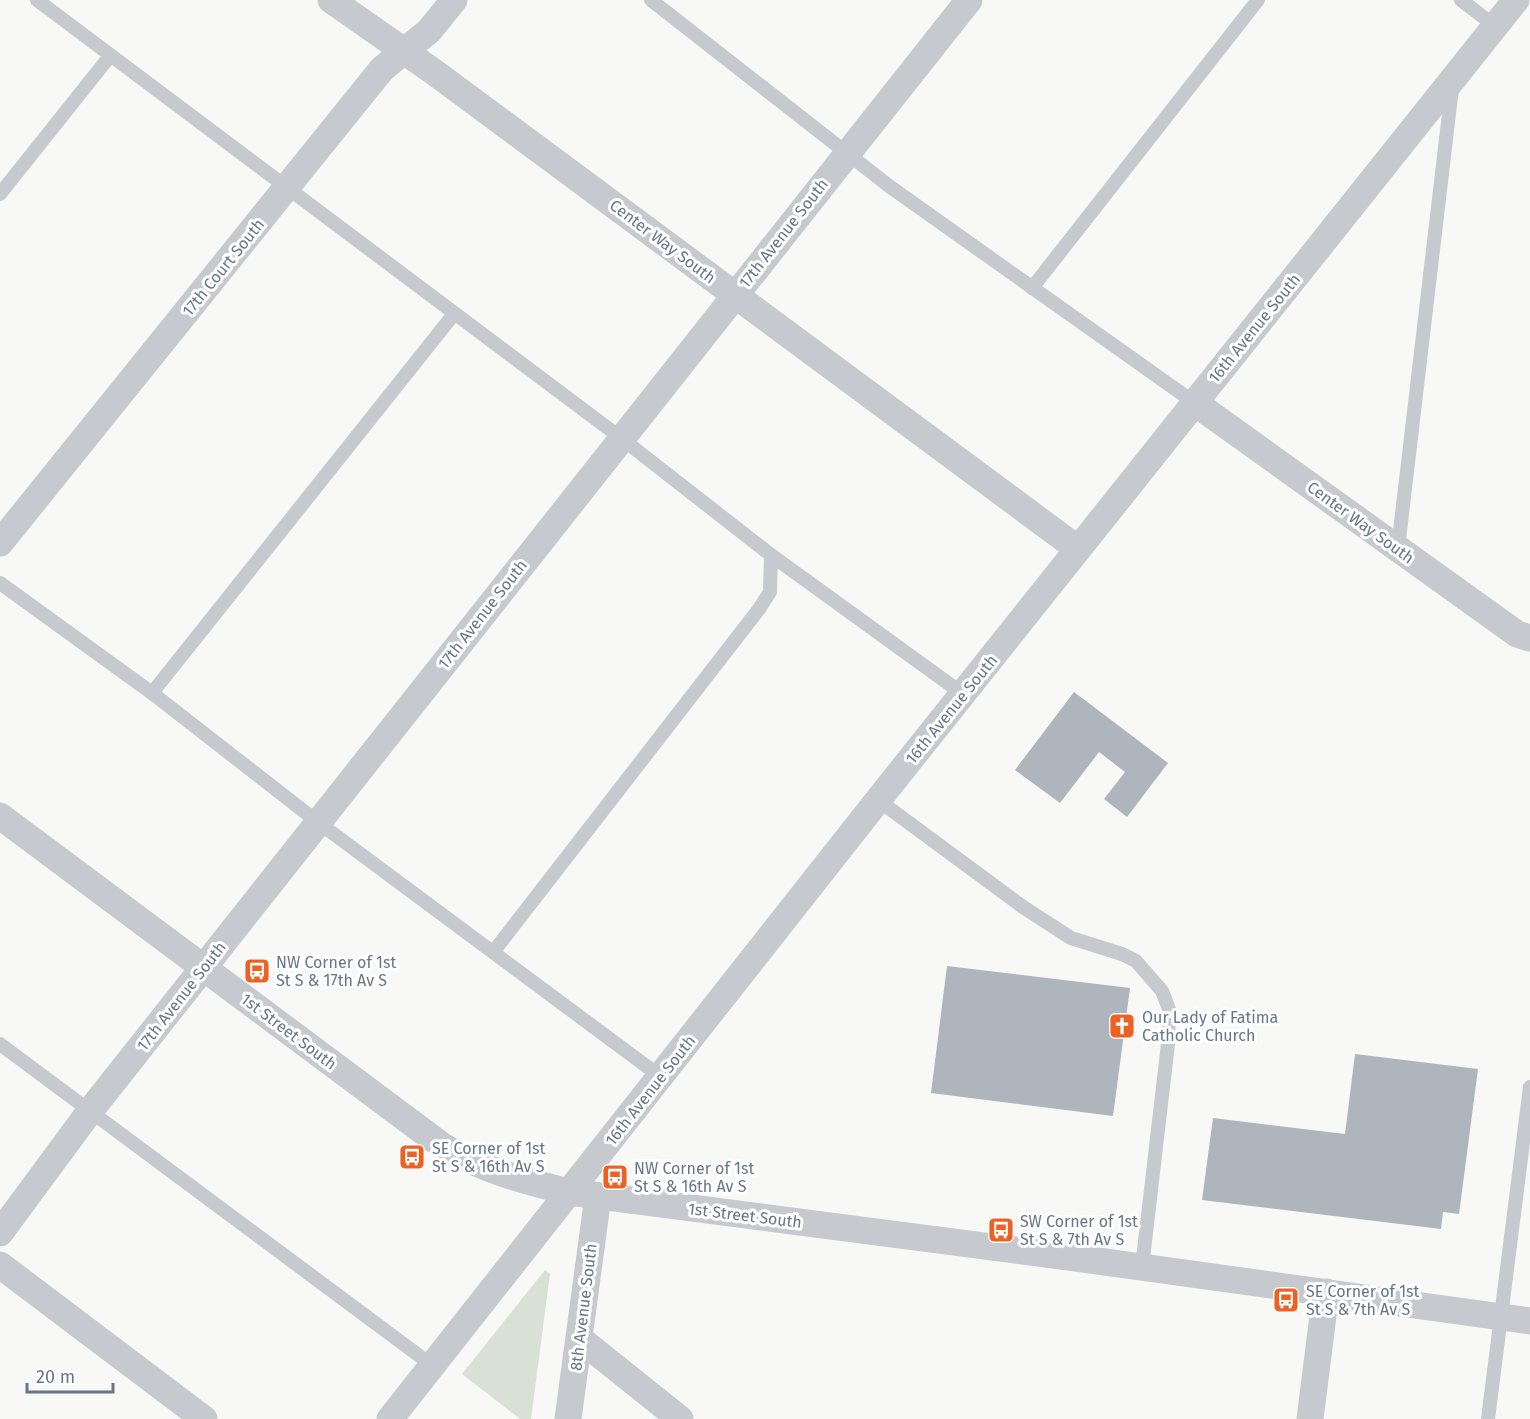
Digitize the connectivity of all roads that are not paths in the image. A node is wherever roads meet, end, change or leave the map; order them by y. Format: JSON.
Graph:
{"nodes":[{"id":1,"x":36,"y":0,"type":"edge"},
{"id":2,"x":331,"y":0,"type":"edge"},
{"id":3,"x":454,"y":0,"type":"edge"},
{"id":4,"x":651,"y":0,"type":"edge"},
{"id":5,"x":969,"y":0,"type":"edge"},
{"id":6,"x":1258,"y":0,"type":"edge"},
{"id":7,"x":1461,"y":0,"type":"edge"},
{"id":8,"x":1515,"y":0,"type":"edge"},
{"id":9,"x":1495,"y":26,"type":"junction"},
{"id":10,"x":402,"y":52,"type":"junction"},
{"id":11,"x":110,"y":56,"type":"junction"},
{"id":12,"x":1454,"y":77,"type":"junction"},
{"id":13,"x":848,"y":152,"type":"junction"},
{"id":14,"x":287,"y":188,"type":"junction"},
{"id":15,"x":0,"y":194,"type":"edge"},
{"id":16,"x":1032,"y":288,"type":"junction"},
{"id":17,"x":735,"y":294,"type":"junction"},
{"id":18,"x":454,"y":314,"type":"junction"},
{"id":19,"x":1195,"y":403,"type":"junction"},
{"id":20,"x":621,"y":438,"type":"junction"},
{"id":21,"x":0,"y":543,"type":"edge"},
{"id":22,"x":1398,"y":548,"type":"junction"},
{"id":23,"x":1078,"y":549,"type":"junction"},
{"id":24,"x":771,"y":555,"type":"junction"},
{"id":25,"x":0,"y":583,"type":"edge"},
{"id":26,"x":1530,"y":638,"type":"edge"},
{"id":27,"x":152,"y":693,"type":"junction"},
{"id":28,"x":963,"y":694,"type":"junction"},
{"id":29,"x":878,"y":800,"type":"junction"},
{"id":30,"x":0,"y":816,"type":"edge"},
{"id":31,"x":319,"y":823,"type":"junction"},
{"id":32,"x":494,"y":951,"type":"junction"},
{"id":33,"x":203,"y":967,"type":"junction"},
{"id":34,"x":0,"y":1044,"type":"edge"},
{"id":35,"x":660,"y":1077,"type":"junction"},
{"id":36,"x":1530,"y":1087,"type":"edge"},
{"id":37,"x":90,"y":1111,"type":"junction"},
{"id":38,"x":570,"y":1192,"type":"junction"},
{"id":39,"x":598,"y":1196,"type":"junction"},
{"id":40,"x":0,"y":1233,"type":"edge"},
{"id":41,"x":0,"y":1265,"type":"edge"},
{"id":42,"x":1142,"y":1267,"type":"junction"},
{"id":43,"x":1326,"y":1292,"type":"junction"},
{"id":44,"x":1500,"y":1317,"type":"junction"},
{"id":45,"x":1530,"y":1321,"type":"edge"},
{"id":46,"x":580,"y":1339,"type":"junction"},
{"id":47,"x":433,"y":1366,"type":"junction"},
{"id":48,"x":204,"y":1419,"type":"edge"},
{"id":49,"x":390,"y":1419,"type":"edge"},
{"id":50,"x":568,"y":1419,"type":"edge"},
{"id":51,"x":680,"y":1419,"type":"edge"},
{"id":52,"x":1310,"y":1419,"type":"edge"},
{"id":53,"x":1488,"y":1419,"type":"edge"}],
"edges":[{"from":1,"to":11,"type":"lane"},
{"from":2,"to":10,"type":"street","name":"Center Way South"},
{"from":3,"to":10,"type":"street","name":"17th Court South"},
{"from":4,"to":13,"type":"lane"},
{"from":5,"to":13,"type":"street","name":"17th Avenue South"},
{"from":6,"to":16,"type":"lane"},
{"from":7,"to":9,"type":"lane"},
{"from":8,"to":9,"type":"street","name":"16th Avenue South"},
{"from":9,"to":12,"type":"street","name":"16th Avenue South"},
{"from":10,"to":14,"type":"street","name":"17th Court South"},
{"from":10,"to":17,"type":"street","name":"Center Way South"},
{"from":11,"to":14,"type":"lane"},
{"from":11,"to":15,"type":"lane"},
{"from":12,"to":19,"type":"street","name":"16th Avenue South"},
{"from":12,"to":22,"type":"lane"},
{"from":13,"to":16,"type":"lane"},
{"from":13,"to":17,"type":"street","name":"17th Avenue South"},
{"from":14,"to":18,"type":"lane"},
{"from":14,"to":21,"type":"street","name":"17th Court South"},
{"from":16,"to":19,"type":"lane"},
{"from":17,"to":20,"type":"street","name":"17th Avenue South"},
{"from":17,"to":23,"type":"street","name":"Center Way South"},
{"from":18,"to":20,"type":"lane"},
{"from":18,"to":27,"type":"lane"},
{"from":19,"to":22,"type":"street","name":"Center Way South"},
{"from":19,"to":23,"type":"street","name":"16th Avenue South"},
{"from":20,"to":24,"type":"lane"},
{"from":20,"to":31,"type":"street","name":"17th Avenue South"},
{"from":22,"to":26,"type":"street","name":"Center Way South"},
{"from":23,"to":28,"type":"street","name":"16th Avenue South"},
{"from":24,"to":28,"type":"lane"},
{"from":24,"to":32,"type":"lane"},
{"from":25,"to":27,"type":"lane"},
{"from":27,"to":31,"type":"lane"},
{"from":28,"to":29,"type":"street","name":"16th Avenue South"},
{"from":29,"to":35,"type":"street","name":"16th Avenue South"},
{"from":29,"to":42,"type":"lane"},
{"from":30,"to":33,"type":"street","name":"1st Street South"},
{"from":31,"to":32,"type":"lane"},
{"from":31,"to":33,"type":"street","name":"17th Avenue South"},
{"from":32,"to":35,"type":"lane"},
{"from":33,"to":37,"type":"street","name":"17th Avenue South"},
{"from":33,"to":38,"type":"street","name":"1st Street South"},
{"from":34,"to":37,"type":"lane"},
{"from":35,"to":38,"type":"street","name":"16th Avenue South"},
{"from":36,"to":44,"type":"lane"},
{"from":37,"to":40,"type":"street","name":"17th Avenue South"},
{"from":37,"to":47,"type":"lane"},
{"from":38,"to":39,"type":"street","name":"1st Street South"},
{"from":38,"to":47,"type":"street","name":"16th Avenue South"},
{"from":39,"to":42,"type":"street","name":"1st Street South"},
{"from":39,"to":46,"type":"street","name":"8th Avenue South"},
{"from":41,"to":48,"type":"street"},
{"from":42,"to":43,"type":"street","name":"1st Street South"},
{"from":43,"to":44,"type":"street","name":"1st Street South"},
{"from":43,"to":52,"type":"street"},
{"from":44,"to":45,"type":"street","name":"1st Street South"},
{"from":44,"to":53,"type":"lane"},
{"from":46,"to":50,"type":"street","name":"8th Avenue South"},
{"from":46,"to":51,"type":"street"},
{"from":47,"to":49,"type":"street","name":"16th Avenue South"}]}
